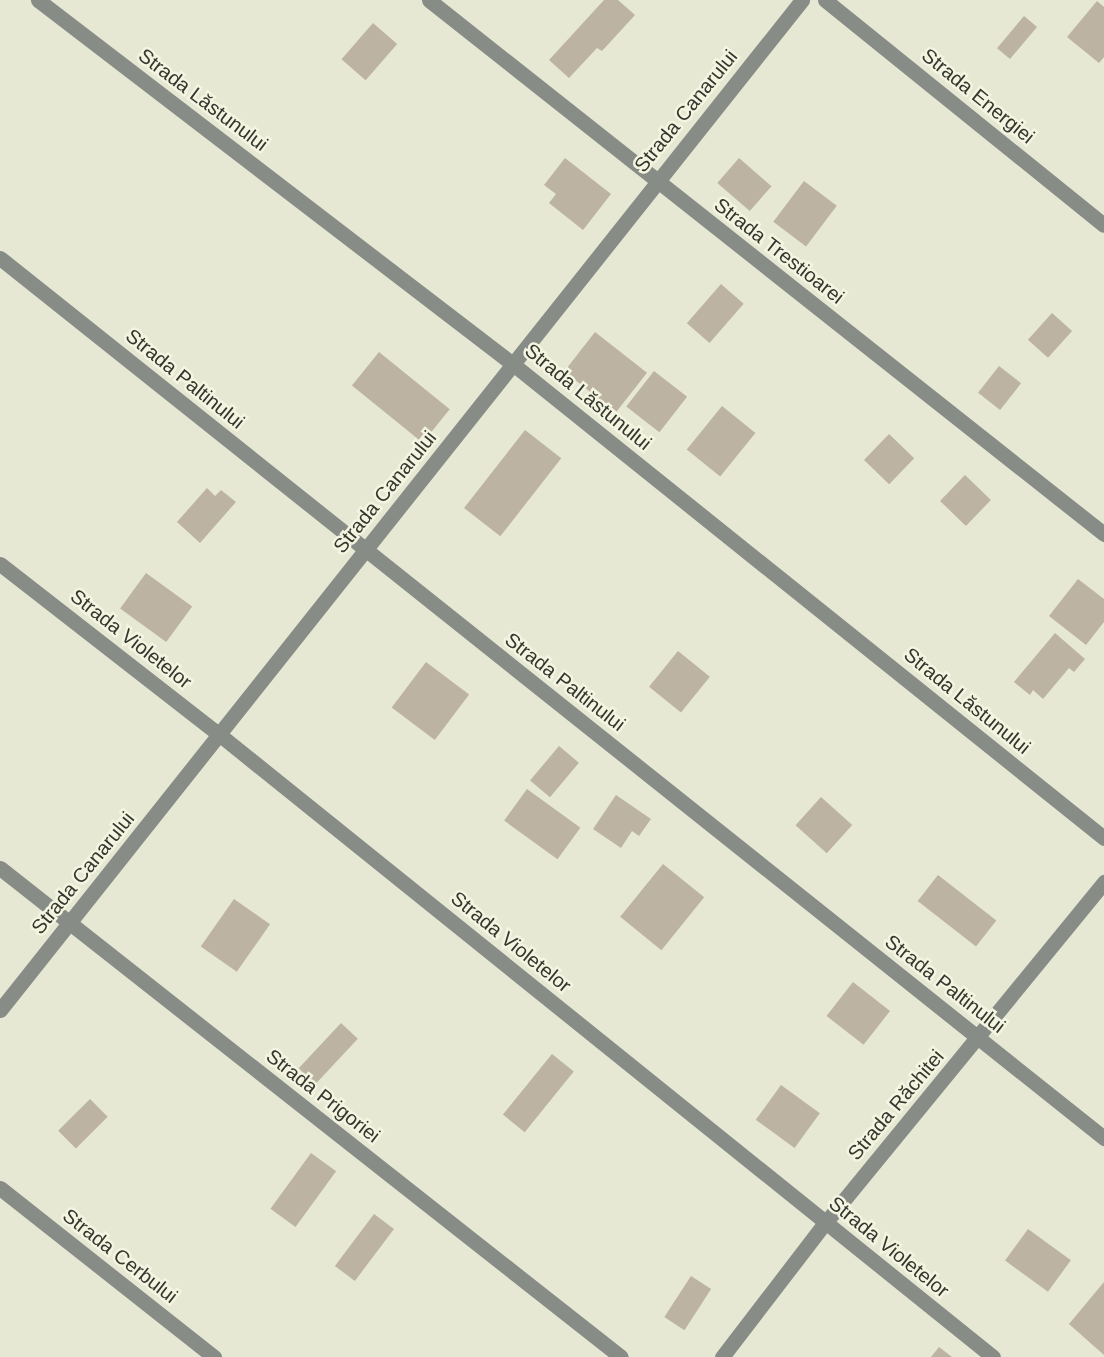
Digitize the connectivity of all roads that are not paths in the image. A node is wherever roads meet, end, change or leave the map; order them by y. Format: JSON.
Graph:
{"nodes":[{"id":1,"x":38,"y":0,"type":"edge"},
{"id":2,"x":429,"y":0,"type":"edge"},
{"id":3,"x":802,"y":0,"type":"edge"},
{"id":4,"x":825,"y":0,"type":"edge"},
{"id":5,"x":657,"y":182,"type":"junction"},
{"id":6,"x":1104,"y":225,"type":"edge"},
{"id":7,"x":0,"y":258,"type":"edge"},
{"id":8,"x":514,"y":365,"type":"junction"},
{"id":9,"x":1104,"y":534,"type":"edge"},
{"id":10,"x":364,"y":550,"type":"junction"},
{"id":11,"x":0,"y":564,"type":"edge"},
{"id":12,"x":220,"y":735,"type":"junction"},
{"id":13,"x":1104,"y":838,"type":"edge"},
{"id":14,"x":0,"y":868,"type":"edge"},
{"id":15,"x":1104,"y":882,"type":"edge"},
{"id":16,"x":70,"y":924,"type":"junction"},
{"id":17,"x":0,"y":1010,"type":"edge"},
{"id":18,"x":979,"y":1038,"type":"junction"},
{"id":19,"x":1104,"y":1138,"type":"edge"},
{"id":20,"x":0,"y":1188,"type":"edge"},
{"id":21,"x":825,"y":1223,"type":"junction"},
{"id":22,"x":214,"y":1357,"type":"edge"},
{"id":23,"x":621,"y":1357,"type":"edge"},
{"id":24,"x":722,"y":1357,"type":"edge"},
{"id":25,"x":993,"y":1357,"type":"edge"}],
"edges":[{"from":1,"to":8,"type":"street","name":"Strada Lăstunului"},
{"from":2,"to":5,"type":"street","name":"Strada Trestioarei"},
{"from":3,"to":5,"type":"street","name":"Strada Canarului"},
{"from":4,"to":6,"type":"street","name":"Strada Energiei"},
{"from":5,"to":8,"type":"street","name":"Strada Canarului"},
{"from":5,"to":9,"type":"street","name":"Strada Trestioarei"},
{"from":7,"to":10,"type":"street","name":"Strada Paltinului"},
{"from":8,"to":10,"type":"street","name":"Strada Canarului"},
{"from":8,"to":13,"type":"street","name":"Strada Lăstunului"},
{"from":10,"to":12,"type":"street","name":"Strada Canarului"},
{"from":10,"to":18,"type":"street","name":"Strada Paltinului"},
{"from":11,"to":12,"type":"street","name":"Strada Violetelor"},
{"from":12,"to":16,"type":"street","name":"Strada Canarului"},
{"from":12,"to":21,"type":"street","name":"Strada Violetelor"},
{"from":14,"to":16,"type":"street","name":"Strada Prigoriei"},
{"from":15,"to":18,"type":"street","name":"Strada Răchitei"},
{"from":16,"to":17,"type":"street","name":"Strada Canarului"},
{"from":16,"to":23,"type":"street","name":"Strada Prigoriei"},
{"from":18,"to":19,"type":"street","name":"Strada Paltinului"},
{"from":18,"to":21,"type":"street","name":"Strada Răchitei"},
{"from":20,"to":22,"type":"street","name":"Strada Cerbului"},
{"from":21,"to":24,"type":"street","name":"Strada Răchitei"},
{"from":21,"to":25,"type":"street","name":"Strada Violetelor"}]}
